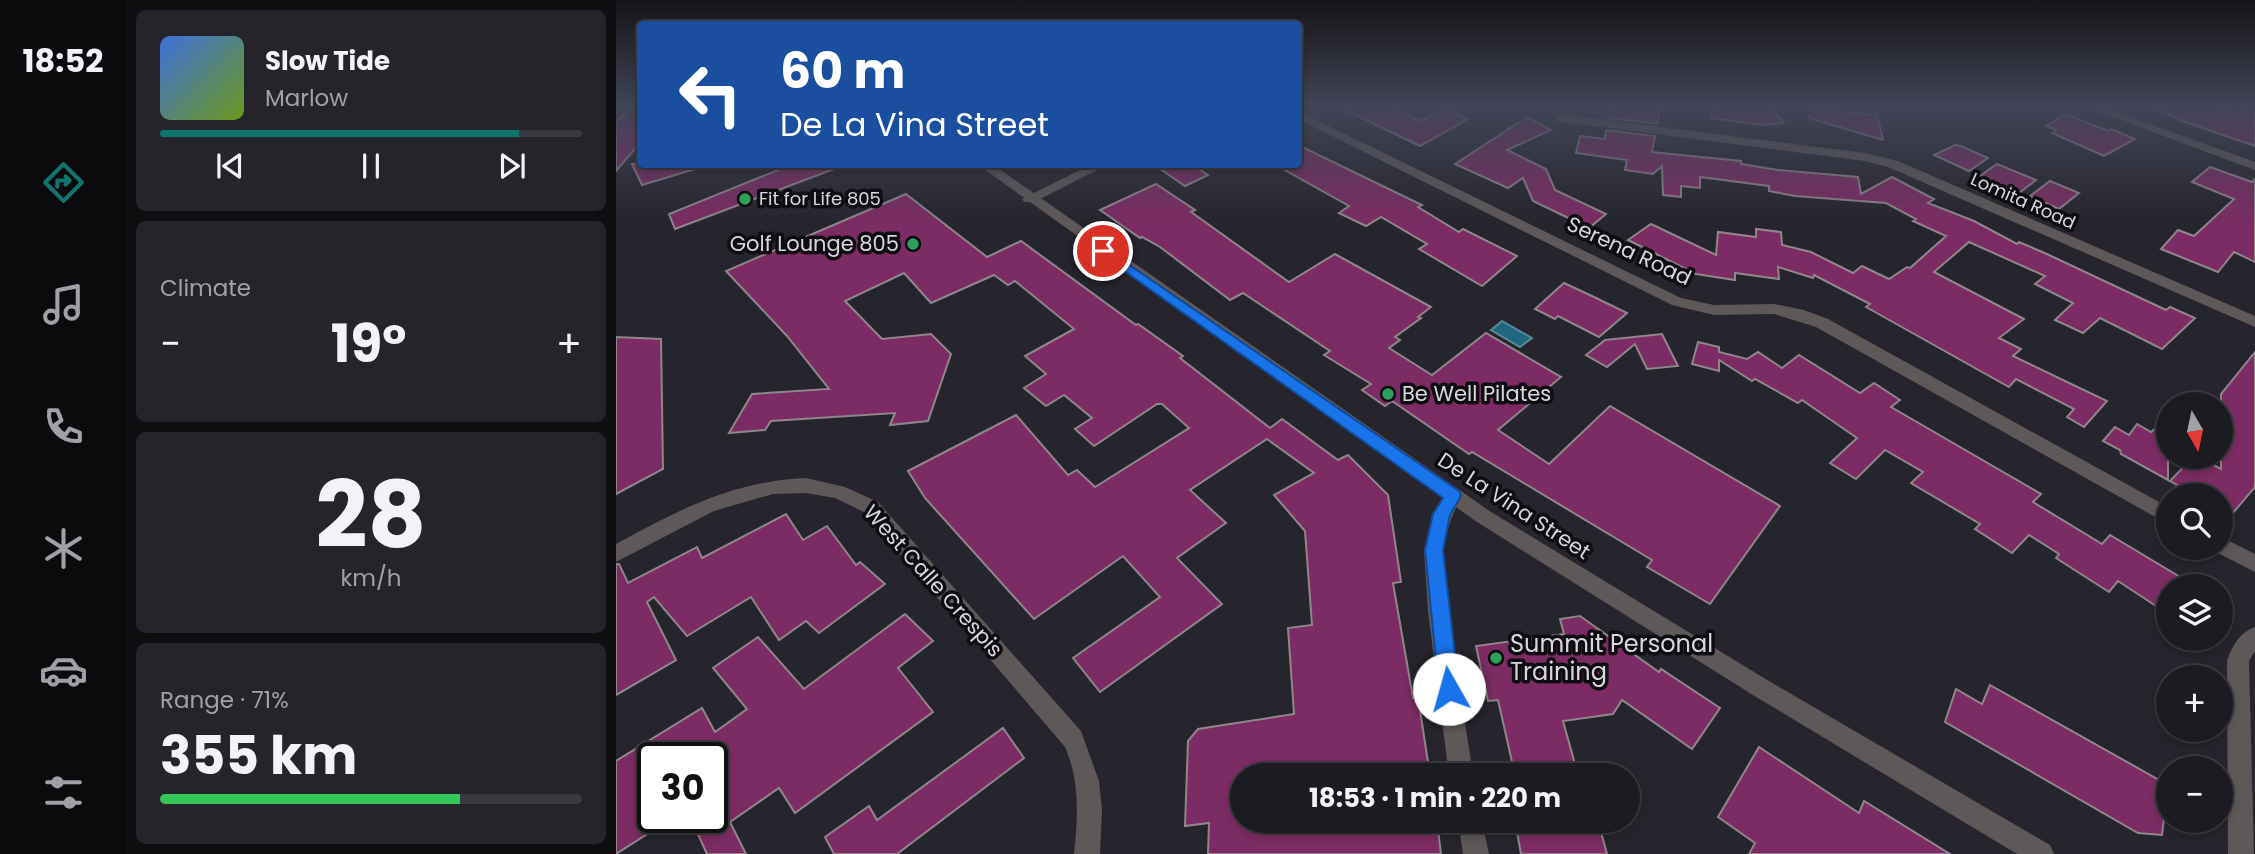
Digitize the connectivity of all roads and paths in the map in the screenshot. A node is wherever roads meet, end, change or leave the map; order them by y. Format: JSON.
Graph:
{"nodes":[{"id":1,"x":1360,"y":145,"type":"edge"},
{"id":2,"x":1770,"y":145,"type":"edge"},
{"id":3,"x":2196,"y":145,"type":"edge"},
{"id":4,"x":2255,"y":166,"type":"edge"},
{"id":5,"x":988,"y":168,"type":"edge"},
{"id":6,"x":1095,"y":168,"type":"edge"},
{"id":7,"x":1029,"y":199,"type":"junction"},
{"id":8,"x":2255,"y":322,"type":"edge"},
{"id":9,"x":1453,"y":496,"type":"junction"},
{"id":10,"x":2156,"y":509,"type":"edge"},
{"id":11,"x":2233,"y":552,"type":"edge"},
{"id":12,"x":616,"y":554,"type":"edge"},
{"id":13,"x":2255,"y":564,"type":"edge"},
{"id":14,"x":2255,"y":636,"type":"edge"},
{"id":15,"x":1459,"y":763,"type":"edge"},
{"id":16,"x":1472,"y":833,"type":"edge"},
{"id":17,"x":1087,"y":854,"type":"edge"},
{"id":18,"x":1476,"y":854,"type":"edge"},
{"id":19,"x":2041,"y":854,"type":"edge"},
{"id":20,"x":2241,"y":854,"type":"edge"}],
"edges":[{"from":1,"to":10,"type":"street","name":"Serena Road"},
{"from":2,"to":8,"type":"street","name":"Lomita Road"},
{"from":3,"to":4,"type":"street"},
{"from":5,"to":7,"type":"street","name":"De La Vina Street"},
{"from":6,"to":7,"type":"street"},
{"from":7,"to":9,"type":"street","name":"De La Vina Street"},
{"from":9,"to":15,"type":"street"},
{"from":9,"to":19,"type":"street","name":"De La Vina Street"},
{"from":11,"to":13,"type":"street"},
{"from":12,"to":17,"type":"street","name":"West Calle Crespis"},
{"from":14,"to":20,"type":"street"},
{"from":16,"to":18,"type":"street"}]}
